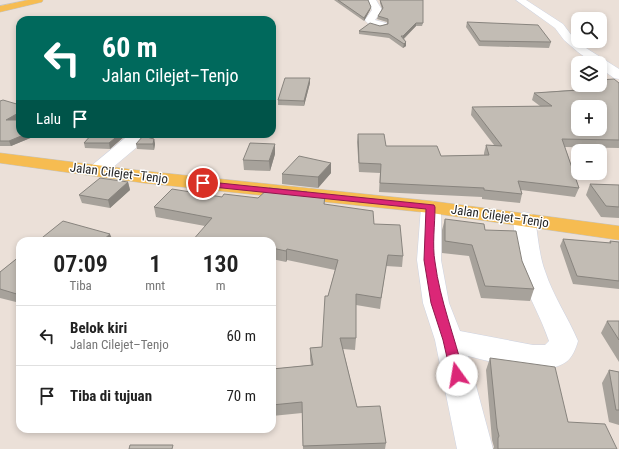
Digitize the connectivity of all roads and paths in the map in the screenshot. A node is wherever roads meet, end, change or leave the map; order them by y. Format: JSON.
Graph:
{"nodes":[{"id":1,"x":37,"y":0,"type":"edge"},
{"id":2,"x":372,"y":0,"type":"edge"},
{"id":3,"x":520,"y":0,"type":"edge"},
{"id":4,"x":0,"y":9,"type":"edge"},
{"id":5,"x":382,"y":25,"type":"edge"},
{"id":6,"x":619,"y":75,"type":"edge"},
{"id":7,"x":136,"y":138,"type":"edge"},
{"id":8,"x":0,"y":158,"type":"edge"},
{"id":9,"x":98,"y":170,"type":"junction"},
{"id":10,"x":431,"y":207,"type":"junction"},
{"id":11,"x":524,"y":219,"type":"junction"},
{"id":12,"x":619,"y":233,"type":"edge"},
{"id":13,"x":449,"y":340,"type":"junction"},
{"id":14,"x":475,"y":449,"type":"edge"}],
"edges":[{"from":1,"to":4,"type":"main road"},
{"from":2,"to":5,"type":"street"},
{"from":3,"to":6,"type":"street"},
{"from":7,"to":9,"type":"street"},
{"from":8,"to":9,"type":"main road","name":"Jalan Cilejet–Tenjo"},
{"from":9,"to":10,"type":"main road","name":"Jalan Cilejet–Tenjo"},
{"from":10,"to":11,"type":"main road","name":"Jalan Cilejet–Tenjo"},
{"from":10,"to":13,"type":"street"},
{"from":11,"to":12,"type":"main road","name":"Jalan Cilejet–Tenjo"},
{"from":11,"to":13,"type":"street"},
{"from":13,"to":14,"type":"street"}]}
